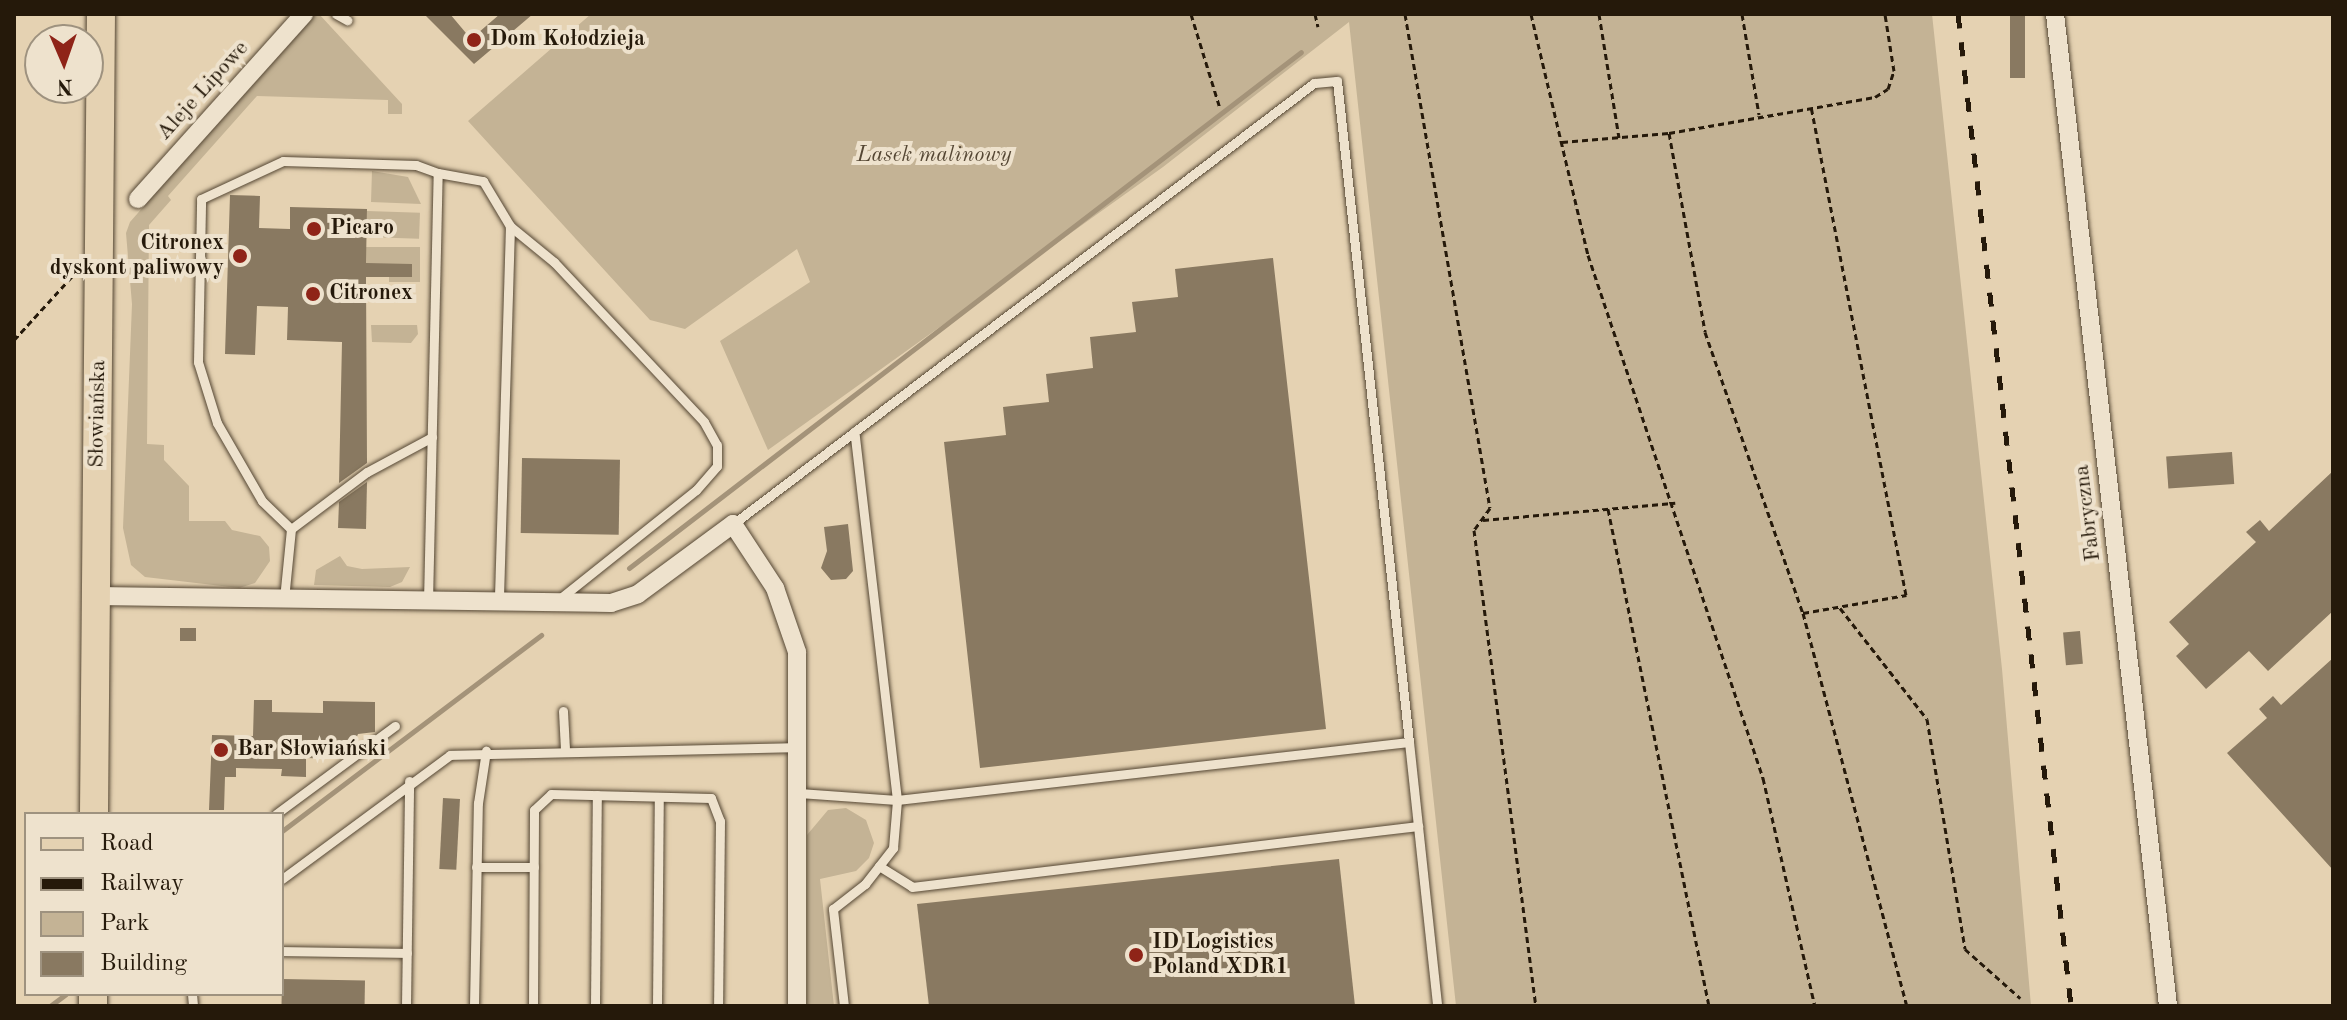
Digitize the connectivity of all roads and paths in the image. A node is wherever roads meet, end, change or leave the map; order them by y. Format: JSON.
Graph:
{"nodes":[{"id":1,"x":101,"y":14,"type":"edge"},
{"id":2,"x":304,"y":14,"type":"edge"},
{"id":3,"x":336,"y":14,"type":"edge"},
{"id":4,"x":345,"y":14,"type":"edge"},
{"id":5,"x":1191,"y":14,"type":"edge"},
{"id":6,"x":1315,"y":14,"type":"edge"},
{"id":7,"x":1405,"y":14,"type":"edge"},
{"id":8,"x":1531,"y":14,"type":"edge"},
{"id":9,"x":1599,"y":14,"type":"edge"},
{"id":10,"x":1742,"y":14,"type":"edge"},
{"id":11,"x":1885,"y":14,"type":"edge"},
{"id":12,"x":2055,"y":14,"type":"edge"},
{"id":13,"x":1318,"y":27,"type":"dead end"},
{"id":14,"x":1811,"y":107,"type":"junction"},
{"id":15,"x":1220,"y":108,"type":"dead end"},
{"id":16,"x":1759,"y":115,"type":"junction"},
{"id":17,"x":1669,"y":133,"type":"junction"},
{"id":18,"x":1620,"y":138,"type":"junction"},
{"id":19,"x":1561,"y":142,"type":"junction"},
{"id":20,"x":438,"y":173,"type":"junction"},
{"id":21,"x":138,"y":199,"type":"dead end"},
{"id":22,"x":510,"y":226,"type":"junction"},
{"id":23,"x":99,"y":270,"type":"junction"},
{"id":24,"x":14,"y":340,"type":"edge"},
{"id":25,"x":854,"y":431,"type":"junction"},
{"id":26,"x":432,"y":437,"type":"junction"},
{"id":27,"x":1675,"y":503,"type":"junction"},
{"id":28,"x":1608,"y":509,"type":"junction"},
{"id":29,"x":1481,"y":520,"type":"junction"},
{"id":30,"x":733,"y":524,"type":"junction"},
{"id":31,"x":291,"y":529,"type":"junction"},
{"id":32,"x":96,"y":596,"type":"junction"},
{"id":33,"x":284,"y":599,"type":"junction"},
{"id":34,"x":428,"y":601,"type":"junction"},
{"id":35,"x":555,"y":601,"type":"junction"},
{"id":36,"x":499,"y":602,"type":"junction"},
{"id":37,"x":1839,"y":607,"type":"junction"},
{"id":38,"x":1803,"y":613,"type":"junction"},
{"id":39,"x":563,"y":711,"type":"dead end"},
{"id":40,"x":395,"y":726,"type":"dead end"},
{"id":41,"x":1409,"y":742,"type":"junction"},
{"id":42,"x":798,"y":747,"type":"junction"},
{"id":43,"x":565,"y":750,"type":"junction"},
{"id":44,"x":486,"y":751,"type":"junction"},
{"id":45,"x":409,"y":781,"type":"junction"},
{"id":46,"x":799,"y":793,"type":"junction"},
{"id":47,"x":597,"y":795,"type":"junction"},
{"id":48,"x":659,"y":797,"type":"junction"},
{"id":49,"x":897,"y":800,"type":"junction"},
{"id":50,"x":94,"y":812,"type":"edge"},
{"id":51,"x":279,"y":812,"type":"edge"},
{"id":52,"x":1418,"y":826,"type":"junction"},
{"id":53,"x":879,"y":866,"type":"junction"},
{"id":54,"x":476,"y":867,"type":"junction"},
{"id":55,"x":534,"y":867,"type":"junction"},
{"id":56,"x":284,"y":877,"type":"edge"},
{"id":57,"x":284,"y":951,"type":"edge"},
{"id":58,"x":407,"y":953,"type":"junction"},
{"id":59,"x":2020,"y":998,"type":"dead end"},
{"id":60,"x":406,"y":1006,"type":"edge"},
{"id":61,"x":474,"y":1006,"type":"edge"},
{"id":62,"x":533,"y":1006,"type":"edge"},
{"id":63,"x":595,"y":1006,"type":"edge"},
{"id":64,"x":657,"y":1006,"type":"edge"},
{"id":65,"x":718,"y":1006,"type":"edge"},
{"id":66,"x":797,"y":1006,"type":"edge"},
{"id":67,"x":844,"y":1006,"type":"edge"},
{"id":68,"x":1437,"y":1006,"type":"edge"},
{"id":69,"x":1536,"y":1006,"type":"edge"},
{"id":70,"x":1709,"y":1006,"type":"edge"},
{"id":71,"x":1815,"y":1006,"type":"edge"},
{"id":72,"x":1907,"y":1006,"type":"edge"},
{"id":73,"x":2168,"y":1006,"type":"edge"}],
"edges":[{"from":1,"to":23,"type":"main road","name":"Słowiańska"},
{"from":2,"to":21,"type":"street","name":"Aleje Lipowe"},
{"from":3,"to":4,"type":"lane"},
{"from":5,"to":15,"type":"path"},
{"from":6,"to":13,"type":"path"},
{"from":7,"to":29,"type":"path"},
{"from":8,"to":19,"type":"path"},
{"from":9,"to":18,"type":"path"},
{"from":10,"to":16,"type":"path"},
{"from":11,"to":14,"type":"path"},
{"from":12,"to":73,"type":"street","name":"Fabryczna"},
{"from":14,"to":16,"type":"path"},
{"from":14,"to":37,"type":"path"},
{"from":16,"to":17,"type":"path"},
{"from":17,"to":18,"type":"path"},
{"from":17,"to":38,"type":"path"},
{"from":18,"to":19,"type":"path"},
{"from":19,"to":27,"type":"path"},
{"from":20,"to":22,"type":"lane"},
{"from":20,"to":26,"type":"lane"},
{"from":20,"to":31,"type":"lane"},
{"from":22,"to":35,"type":"lane"},
{"from":22,"to":36,"type":"lane"},
{"from":23,"to":24,"type":"path"},
{"from":23,"to":32,"type":"main road","name":"Słowiańska"},
{"from":25,"to":30,"type":"lane"},
{"from":25,"to":41,"type":"lane"},
{"from":25,"to":49,"type":"lane"},
{"from":26,"to":31,"type":"lane"},
{"from":26,"to":34,"type":"lane"},
{"from":27,"to":28,"type":"path"},
{"from":27,"to":71,"type":"path"},
{"from":28,"to":29,"type":"path"},
{"from":28,"to":70,"type":"path"},
{"from":29,"to":69,"type":"path"},
{"from":30,"to":35,"type":"street"},
{"from":30,"to":42,"type":"street"},
{"from":31,"to":33,"type":"lane"},
{"from":32,"to":33,"type":"street"},
{"from":32,"to":50,"type":"main road","name":"Słowiańska"},
{"from":33,"to":34,"type":"street"},
{"from":34,"to":36,"type":"street"},
{"from":35,"to":36,"type":"street"},
{"from":37,"to":38,"type":"path"},
{"from":37,"to":59,"type":"path"},
{"from":38,"to":72,"type":"path"},
{"from":39,"to":43,"type":"lane"},
{"from":40,"to":51,"type":"lane"},
{"from":41,"to":49,"type":"lane"},
{"from":41,"to":52,"type":"lane"},
{"from":42,"to":43,"type":"lane"},
{"from":42,"to":46,"type":"street"},
{"from":43,"to":44,"type":"lane"},
{"from":44,"to":45,"type":"lane"},
{"from":44,"to":54,"type":"lane"},
{"from":45,"to":56,"type":"lane"},
{"from":45,"to":58,"type":"lane"},
{"from":46,"to":49,"type":"lane"},
{"from":46,"to":66,"type":"street"},
{"from":47,"to":48,"type":"lane"},
{"from":47,"to":55,"type":"lane"},
{"from":47,"to":63,"type":"lane"},
{"from":48,"to":64,"type":"lane"},
{"from":48,"to":65,"type":"lane"},
{"from":49,"to":53,"type":"lane"},
{"from":52,"to":53,"type":"lane"},
{"from":52,"to":68,"type":"lane"},
{"from":53,"to":67,"type":"lane"},
{"from":54,"to":55,"type":"lane"},
{"from":54,"to":61,"type":"lane"},
{"from":55,"to":62,"type":"lane"},
{"from":57,"to":58,"type":"lane"},
{"from":58,"to":60,"type":"lane"}]}
